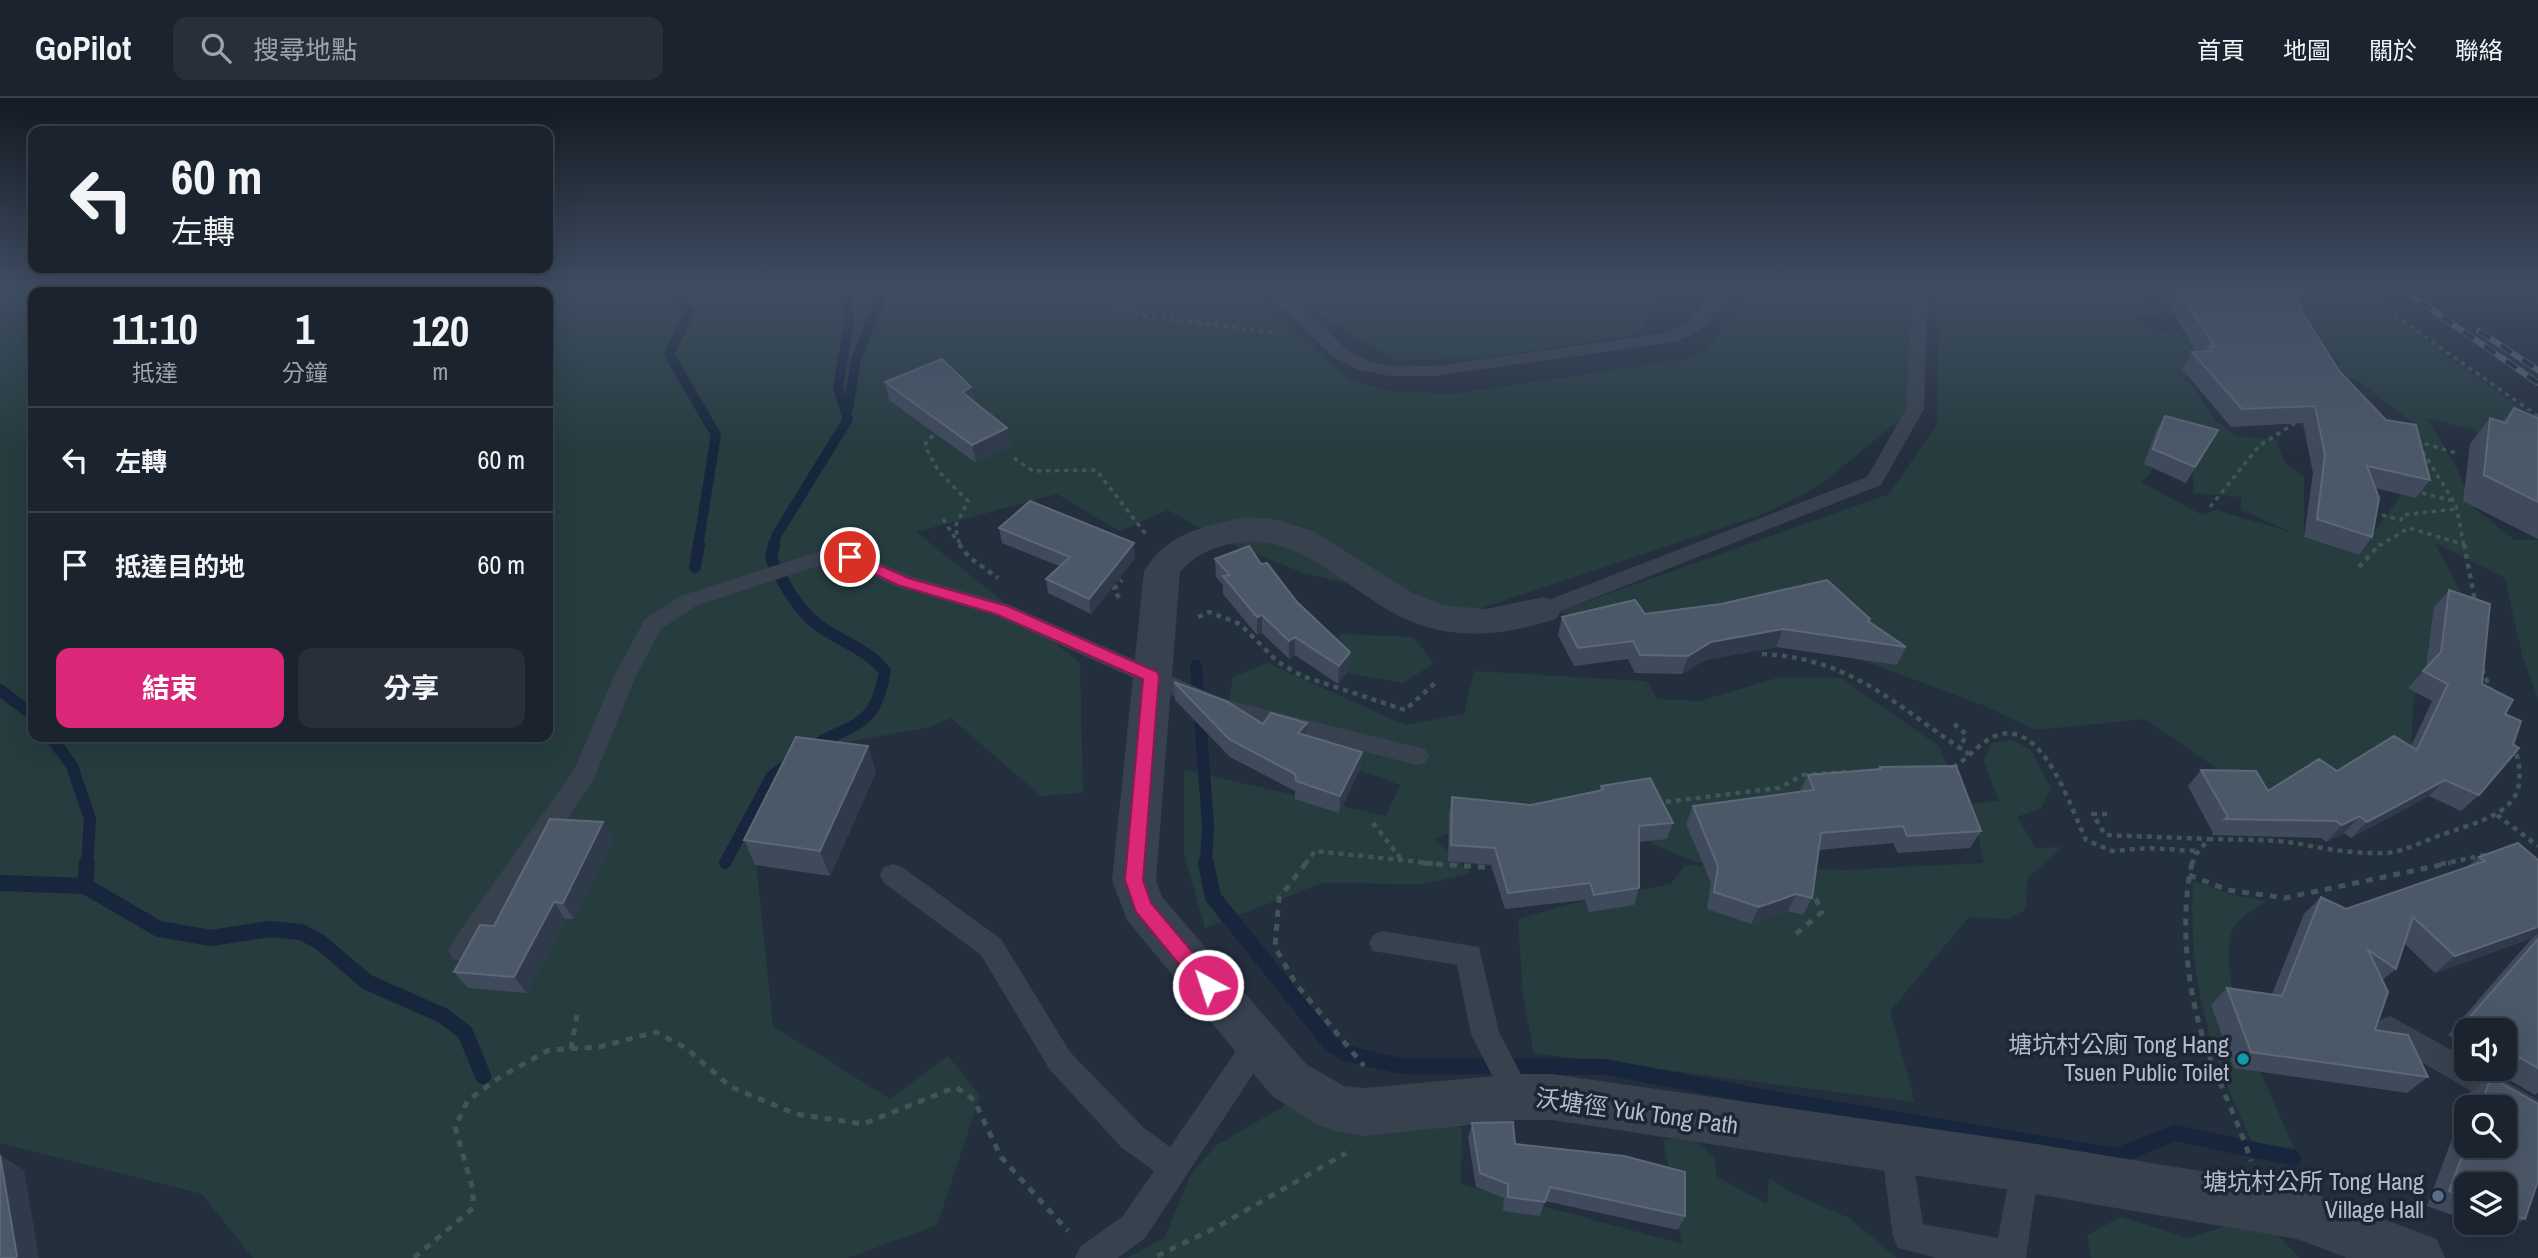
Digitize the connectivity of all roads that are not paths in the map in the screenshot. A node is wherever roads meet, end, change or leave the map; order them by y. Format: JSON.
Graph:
{"nodes":[{"id":1,"x":1325,"y":341,"type":"edge"},
{"id":2,"x":1646,"y":341,"type":"edge"},
{"id":3,"x":1918,"y":341,"type":"edge"},
{"id":4,"x":1543,"y":610,"type":"joint"},
{"id":5,"x":1153,"y":656,"type":"junction"},
{"id":6,"x":1417,"y":756,"type":"dead end"},
{"id":7,"x":893,"y":875,"type":"dead end"},
{"id":8,"x":1382,"y":943,"type":"dead end"},
{"id":9,"x":462,"y":950,"type":"dead end"},
{"id":10,"x":2390,"y":1029,"type":"edge"},
{"id":11,"x":1257,"y":1044,"type":"junction"},
{"id":12,"x":1518,"y":1097,"type":"junction"},
{"id":13,"x":2538,"y":1116,"type":"edge"},
{"id":14,"x":1896,"y":1149,"type":"junction"},
{"id":15,"x":2024,"y":1167,"type":"junction"},
{"id":16,"x":1174,"y":1168,"type":"junction"},
{"id":17,"x":1092,"y":1258,"type":"edge"},
{"id":18,"x":2418,"y":1258,"type":"edge"}],
"edges":[{"from":1,"to":2,"type":"lane"},
{"from":3,"to":4,"type":"lane"},
{"from":4,"to":5,"type":"street","name":"沃塘徑 Yuk Tong Path"},
{"from":5,"to":6,"type":"lane"},
{"from":5,"to":9,"type":"lane"},
{"from":5,"to":11,"type":"street","name":"沃塘徑 Yuk Tong Path"},
{"from":7,"to":16,"type":"lane"},
{"from":8,"to":12,"type":"lane"},
{"from":10,"to":13,"type":"lane"},
{"from":11,"to":12,"type":"street","name":"沃塘徑 Yuk Tong Path"},
{"from":11,"to":16,"type":"lane"},
{"from":12,"to":14,"type":"street","name":"沃塘徑 Yuk Tong Path"},
{"from":14,"to":15,"type":"street","name":"沃塘徑 Yuk Tong Path"},
{"from":14,"to":15,"type":"lane"},
{"from":15,"to":18,"type":"street","name":"沃塘徑 Yuk Tong Path"},
{"from":16,"to":17,"type":"lane"}]}
